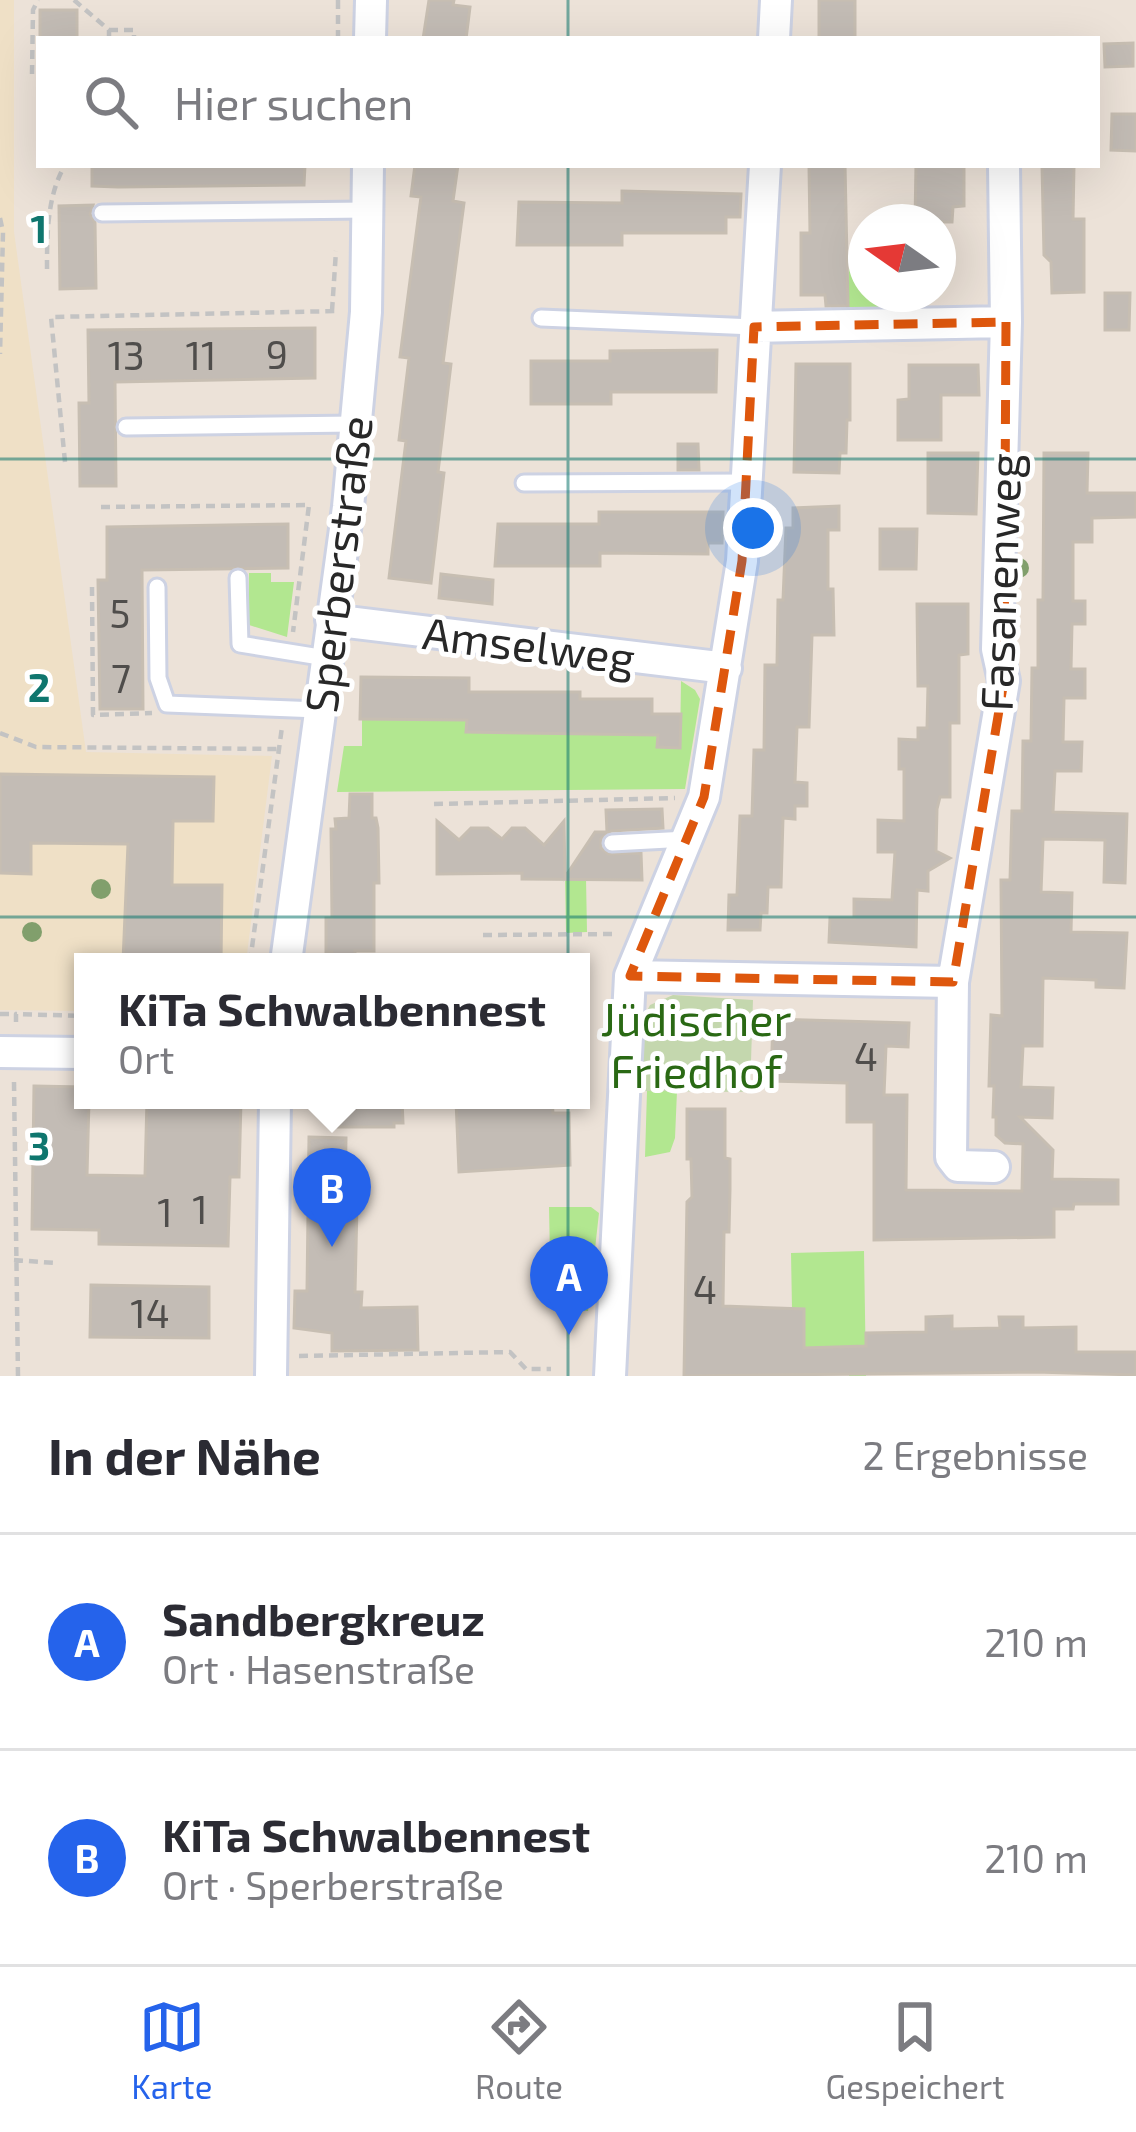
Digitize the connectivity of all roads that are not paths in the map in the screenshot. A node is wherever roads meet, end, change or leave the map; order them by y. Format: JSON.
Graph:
{"nodes":[{"id":1,"x":370,"y":0,"type":"edge"},
{"id":2,"x":776,"y":0,"type":"edge"},
{"id":3,"x":370,"y":36,"type":"edge"},
{"id":4,"x":774,"y":36,"type":"edge"},
{"id":5,"x":368,"y":168,"type":"edge"},
{"id":6,"x":765,"y":168,"type":"edge"},
{"id":7,"x":1004,"y":168,"type":"edge"},
{"id":8,"x":367,"y":210,"type":"junction"},
{"id":9,"x":102,"y":213,"type":"dead end"},
{"id":10,"x":541,"y":318,"type":"dead end"},
{"id":11,"x":1006,"y":322,"type":"junction"},
{"id":12,"x":754,"y":327,"type":"junction"},
{"id":13,"x":355,"y":424,"type":"junction"},
{"id":14,"x":126,"y":427,"type":"dead end"},
{"id":15,"x":746,"y":482,"type":"junction"},
{"id":16,"x":524,"y":483,"type":"dead end"},
{"id":17,"x":238,"y":578,"type":"dead end"},
{"id":18,"x":158,"y":587,"type":"dead end"},
{"id":19,"x":331,"y":620,"type":"junction"},
{"id":20,"x":326,"y":658,"type":"junction"},
{"id":21,"x":726,"y":668,"type":"junction"},
{"id":22,"x":320,"y":710,"type":"junction"},
{"id":23,"x":690,"y":839,"type":"junction"},
{"id":24,"x":612,"y":843,"type":"dead end"},
{"id":25,"x":287,"y":953,"type":"edge"},
{"id":26,"x":630,"y":976,"type":"junction"},
{"id":27,"x":953,"y":982,"type":"junction"},
{"id":28,"x":7,"y":1052,"type":"edge"},
{"id":29,"x":74,"y":1053,"type":"edge"},
{"id":30,"x":274,"y":1109,"type":"edge"},
{"id":31,"x":994,"y":1167,"type":"dead end"},
{"id":32,"x":278,"y":1366,"type":"edge"},
{"id":33,"x":610,"y":1376,"type":"edge"}],
"edges":[{"from":1,"to":3,"type":"street"},
{"from":2,"to":4,"type":"street"},
{"from":5,"to":8,"type":"street","name":"Sperberstraße"},
{"from":6,"to":12,"type":"street"},
{"from":7,"to":11,"type":"street","name":"Fasanenweg"},
{"from":8,"to":9,"type":"lane"},
{"from":8,"to":13,"type":"street","name":"Sperberstraße"},
{"from":10,"to":12,"type":"lane"},
{"from":11,"to":12,"type":"street"},
{"from":11,"to":27,"type":"street","name":"Fasanenweg"},
{"from":12,"to":15,"type":"street"},
{"from":13,"to":14,"type":"lane"},
{"from":13,"to":19,"type":"street","name":"Sperberstraße"},
{"from":15,"to":16,"type":"lane"},
{"from":15,"to":21,"type":"street"},
{"from":17,"to":20,"type":"lane"},
{"from":18,"to":22,"type":"lane"},
{"from":19,"to":20,"type":"street","name":"Sperberstraße"},
{"from":19,"to":21,"type":"street","name":"Amselweg"},
{"from":20,"to":22,"type":"street","name":"Sperberstraße"},
{"from":21,"to":23,"type":"street"},
{"from":22,"to":25,"type":"street","name":"Sperberstraße"},
{"from":23,"to":24,"type":"lane"},
{"from":23,"to":26,"type":"street"},
{"from":26,"to":27,"type":"street"},
{"from":26,"to":33,"type":"street"},
{"from":27,"to":31,"type":"street","name":"Fasanenweg"},
{"from":28,"to":29,"type":"street"},
{"from":30,"to":32,"type":"street"}]}
